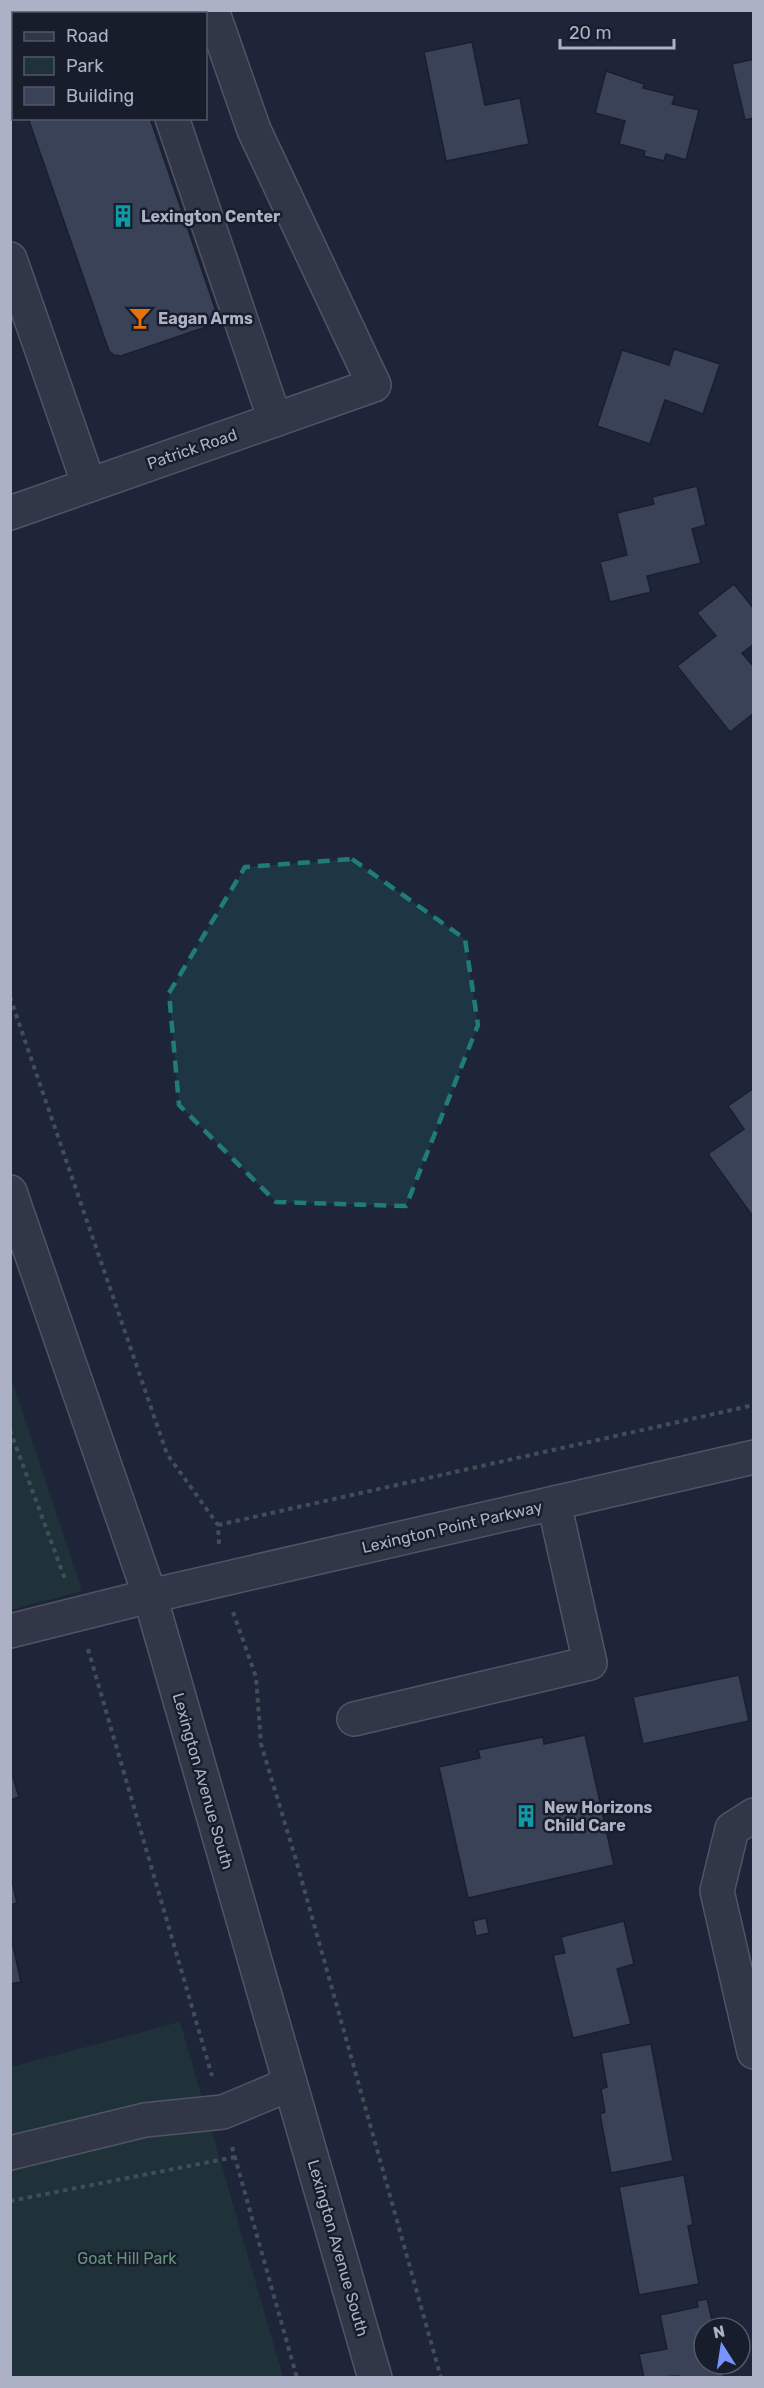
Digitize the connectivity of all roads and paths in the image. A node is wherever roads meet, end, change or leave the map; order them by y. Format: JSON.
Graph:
{"nodes":[{"id":1,"x":212,"y":10,"type":"edge"},
{"id":2,"x":173,"y":120,"type":"edge"},
{"id":3,"x":10,"y":259,"type":"edge"},
{"id":4,"x":275,"y":420,"type":"junction"},
{"id":5,"x":89,"y":485,"type":"junction"},
{"id":6,"x":10,"y":513,"type":"edge"},
{"id":7,"x":10,"y":997,"type":"edge"},
{"id":8,"x":10,"y":1192,"type":"edge"},
{"id":9,"x":753,"y":1405,"type":"edge"},
{"id":10,"x":10,"y":1430,"type":"edge"},
{"id":11,"x":753,"y":1458,"type":"edge"},
{"id":12,"x":554,"y":1503,"type":"junction"},
{"id":13,"x":218,"y":1525,"type":"junction"},
{"id":14,"x":222,"y":1580,"type":"junction"},
{"id":15,"x":150,"y":1596,"type":"junction"},
{"id":16,"x":78,"y":1614,"type":"junction"},
{"id":17,"x":10,"y":1631,"type":"edge"},
{"id":18,"x":354,"y":1719,"type":"dead end"},
{"id":19,"x":743,"y":1822,"type":"edge"},
{"id":20,"x":753,"y":2052,"type":"edge"},
{"id":21,"x":290,"y":2084,"type":"junction"},
{"id":22,"x":223,"y":2112,"type":"junction"},
{"id":23,"x":10,"y":2153,"type":"edge"},
{"id":24,"x":235,"y":2157,"type":"junction"},
{"id":25,"x":10,"y":2200,"type":"edge"},
{"id":26,"x":297,"y":2378,"type":"edge"},
{"id":27,"x":375,"y":2378,"type":"edge"},
{"id":28,"x":441,"y":2378,"type":"edge"}],
"edges":[{"from":1,"to":4,"type":"street","name":"Patrick Road"},
{"from":2,"to":4,"type":"street"},
{"from":3,"to":5,"type":"street"},
{"from":4,"to":5,"type":"street","name":"Patrick Road"},
{"from":5,"to":6,"type":"street","name":"Patrick Road"},
{"from":7,"to":13,"type":"path"},
{"from":8,"to":15,"type":"street","name":"Lexington Avenue South"},
{"from":9,"to":13,"type":"path"},
{"from":10,"to":16,"type":"path"},
{"from":11,"to":12,"type":"street","name":"Lexington Point Parkway"},
{"from":12,"to":14,"type":"street","name":"Lexington Point Parkway"},
{"from":12,"to":18,"type":"street"},
{"from":13,"to":14,"type":"path"},
{"from":14,"to":15,"type":"street","name":"Lexington Point Parkway"},
{"from":14,"to":28,"type":"path"},
{"from":15,"to":16,"type":"street","name":"Lexington Point Parkway"},
{"from":15,"to":21,"type":"street","name":"Lexington Avenue South"},
{"from":16,"to":17,"type":"street","name":"Lexington Point Parkway"},
{"from":16,"to":22,"type":"path"},
{"from":19,"to":20,"type":"street"},
{"from":21,"to":22,"type":"street"},
{"from":21,"to":27,"type":"street","name":"Lexington Avenue South"},
{"from":22,"to":23,"type":"street"},
{"from":22,"to":24,"type":"path"},
{"from":24,"to":25,"type":"path"},
{"from":24,"to":26,"type":"path"}]}
